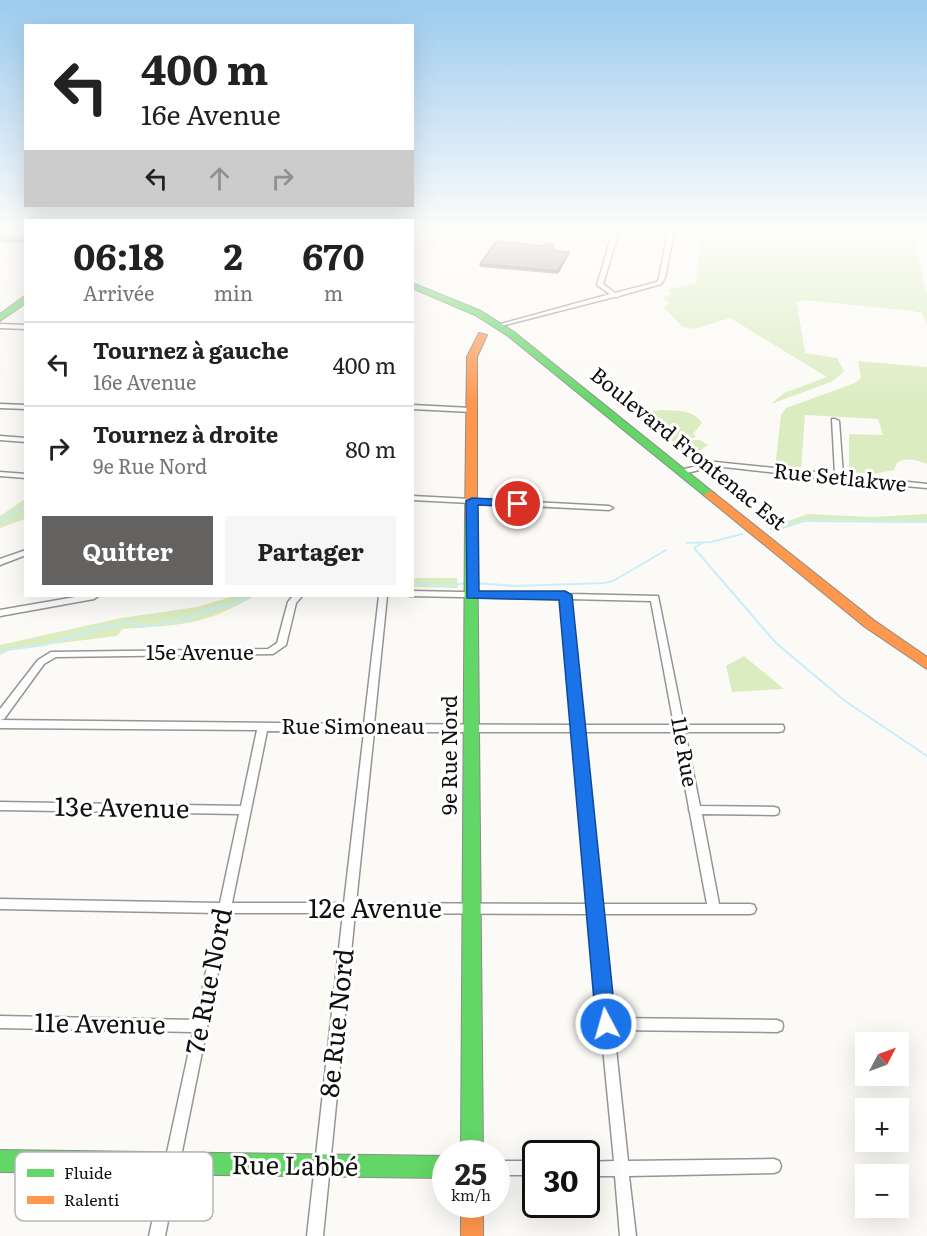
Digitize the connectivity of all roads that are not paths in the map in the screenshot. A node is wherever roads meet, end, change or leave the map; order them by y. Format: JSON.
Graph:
{"nodes":[{"id":1,"x":421,"y":289,"type":"edge"},
{"id":2,"x":605,"y":289,"type":"edge"},
{"id":3,"x":639,"y":289,"type":"edge"},
{"id":4,"x":616,"y":296,"type":"junction"},
{"id":5,"x":24,"y":300,"type":"edge"},
{"id":6,"x":24,"y":307,"type":"edge"},
{"id":7,"x":0,"y":318,"type":"edge"},
{"id":8,"x":0,"y":326,"type":"edge"},
{"id":9,"x":500,"y":326,"type":"junction"},
{"id":10,"x":24,"y":327,"type":"edge"},
{"id":11,"x":0,"y":406,"type":"edge"},
{"id":12,"x":24,"y":407,"type":"edge"},
{"id":13,"x":414,"y":407,"type":"edge"},
{"id":14,"x":471,"y":410,"type":"junction"},
{"id":15,"x":835,"y":421,"type":"dead end"},
{"id":16,"x":0,"y":438,"type":"edge"},
{"id":17,"x":24,"y":440,"type":"edge"},
{"id":18,"x":683,"y":472,"type":"junction"},
{"id":19,"x":0,"y":474,"type":"edge"},
{"id":20,"x":24,"y":476,"type":"edge"},
{"id":21,"x":839,"y":478,"type":"junction"},
{"id":22,"x":927,"y":486,"type":"edge"},
{"id":23,"x":414,"y":498,"type":"edge"},
{"id":24,"x":472,"y":501,"type":"junction"},
{"id":25,"x":609,"y":508,"type":"dead end"},
{"id":26,"x":24,"y":553,"type":"edge"},
{"id":27,"x":0,"y":562,"type":"edge"},
{"id":28,"x":472,"y":586,"type":"junction"},
{"id":29,"x":414,"y":594,"type":"edge"},
{"id":30,"x":565,"y":595,"type":"junction"},
{"id":31,"x":88,"y":597,"type":"edge"},
{"id":32,"x":297,"y":597,"type":"edge"},
{"id":33,"x":383,"y":597,"type":"edge"},
{"id":34,"x":0,"y":613,"type":"edge"},
{"id":35,"x":927,"y":664,"type":"edge"},
{"id":36,"x":0,"y":716,"type":"edge"},
{"id":37,"x":0,"y":724,"type":"edge"},
{"id":38,"x":263,"y":727,"type":"junction"},
{"id":39,"x":367,"y":727,"type":"junction"},
{"id":40,"x":680,"y":728,"type":"junction"},
{"id":41,"x":778,"y":728,"type":"dead end"},
{"id":42,"x":471,"y":729,"type":"junction"},
{"id":43,"x":577,"y":729,"type":"junction"},
{"id":44,"x":0,"y":806,"type":"edge"},
{"id":45,"x":244,"y":810,"type":"junction"},
{"id":46,"x":694,"y":810,"type":"junction"},
{"id":47,"x":774,"y":811,"type":"dead end"},
{"id":48,"x":0,"y":904,"type":"edge"},
{"id":49,"x":223,"y":908,"type":"junction"},
{"id":50,"x":348,"y":908,"type":"junction"},
{"id":51,"x":470,"y":909,"type":"junction"},
{"id":52,"x":594,"y":909,"type":"junction"},
{"id":53,"x":714,"y":909,"type":"junction"},
{"id":54,"x":750,"y":909,"type":"dead end"},
{"id":55,"x":0,"y":1022,"type":"edge"},
{"id":56,"x":606,"y":1024,"type":"junction"},
{"id":57,"x":200,"y":1026,"type":"junction"},
{"id":58,"x":777,"y":1026,"type":"dead end"},
{"id":59,"x":472,"y":1140,"type":"edge"},
{"id":60,"x":174,"y":1152,"type":"edge"},
{"id":61,"x":0,"y":1161,"type":"edge"},
{"id":62,"x":15,"y":1161,"type":"edge"},
{"id":63,"x":213,"y":1165,"type":"edge"},
{"id":64,"x":774,"y":1166,"type":"dead end"},
{"id":65,"x":322,"y":1167,"type":"junction"},
{"id":66,"x":432,"y":1167,"type":"edge"},
{"id":67,"x":600,"y":1169,"type":"edge"},
{"id":68,"x":621,"y":1169,"type":"junction"},
{"id":69,"x":472,"y":1218,"type":"edge"},
{"id":70,"x":160,"y":1221,"type":"edge"},
{"id":71,"x":157,"y":1236,"type":"edge"},
{"id":72,"x":315,"y":1236,"type":"edge"},
{"id":73,"x":472,"y":1236,"type":"edge"},
{"id":74,"x":628,"y":1236,"type":"edge"}],
"edges":[{"from":1,"to":9,"type":"street","name":"Boulevard Frontenac Est"},
{"from":2,"to":4,"type":"street"},
{"from":3,"to":4,"type":"street","name":"9e Rue Nord"},
{"from":4,"to":9,"type":"street","name":"9e Rue Nord"},
{"from":5,"to":7,"type":"street"},
{"from":6,"to":8,"type":"street"},
{"from":8,"to":10,"type":"street"},
{"from":9,"to":14,"type":"street","name":"9e Rue Nord"},
{"from":9,"to":18,"type":"street","name":"Boulevard Frontenac Est"},
{"from":11,"to":12,"type":"street"},
{"from":13,"to":14,"type":"street"},
{"from":14,"to":24,"type":"street","name":"9e Rue Nord"},
{"from":15,"to":21,"type":"street"},
{"from":16,"to":17,"type":"street"},
{"from":18,"to":21,"type":"street","name":"Rue Setlakwe"},
{"from":18,"to":35,"type":"street","name":"Boulevard Frontenac Est"},
{"from":19,"to":20,"type":"street"},
{"from":21,"to":22,"type":"street","name":"Rue Setlakwe"},
{"from":23,"to":24,"type":"street"},
{"from":24,"to":25,"type":"street"},
{"from":24,"to":28,"type":"street","name":"9e Rue Nord"},
{"from":26,"to":27,"type":"street"},
{"from":28,"to":29,"type":"street"},
{"from":28,"to":30,"type":"street"},
{"from":28,"to":42,"type":"street","name":"9e Rue Nord"},
{"from":30,"to":40,"type":"street","name":"11e Rue"},
{"from":30,"to":43,"type":"street"},
{"from":31,"to":34,"type":"street"},
{"from":32,"to":36,"type":"street","name":"15e Avenue"},
{"from":33,"to":39,"type":"street","name":"8e Rue Nord"},
{"from":37,"to":38,"type":"street","name":"Rue Simoneau"},
{"from":38,"to":39,"type":"street","name":"Rue Simoneau"},
{"from":38,"to":45,"type":"street","name":"7e Rue Nord"},
{"from":39,"to":42,"type":"street","name":"Rue Simoneau"},
{"from":39,"to":50,"type":"street","name":"8e Rue Nord"},
{"from":40,"to":41,"type":"street","name":"Rue Simoneau"},
{"from":40,"to":43,"type":"street","name":"Rue Simoneau"},
{"from":40,"to":46,"type":"street","name":"11e Rue"},
{"from":42,"to":43,"type":"street","name":"Rue Simoneau"},
{"from":42,"to":51,"type":"street","name":"9e Rue Nord"},
{"from":43,"to":52,"type":"street"},
{"from":44,"to":45,"type":"street","name":"13e Avenue"},
{"from":45,"to":49,"type":"street","name":"7e Rue Nord"},
{"from":46,"to":47,"type":"street"},
{"from":46,"to":53,"type":"street","name":"11e Rue"},
{"from":48,"to":49,"type":"street","name":"12e Avenue"},
{"from":49,"to":50,"type":"street","name":"12e Avenue"},
{"from":49,"to":57,"type":"street","name":"7e Rue Nord"},
{"from":50,"to":51,"type":"street","name":"12e Avenue"},
{"from":50,"to":65,"type":"street","name":"8e Rue Nord"},
{"from":51,"to":52,"type":"street","name":"12e Avenue"},
{"from":51,"to":59,"type":"street","name":"9e Rue Nord"},
{"from":52,"to":53,"type":"street","name":"12e Avenue"},
{"from":52,"to":56,"type":"street"},
{"from":53,"to":54,"type":"street","name":"12e Avenue"},
{"from":55,"to":57,"type":"street","name":"11e Avenue"},
{"from":56,"to":58,"type":"street"},
{"from":56,"to":68,"type":"street"},
{"from":57,"to":60,"type":"street","name":"7e Rue Nord"},
{"from":61,"to":62,"type":"street","name":"Rue Labbé"},
{"from":63,"to":65,"type":"street","name":"Rue Labbé"},
{"from":64,"to":68,"type":"street"},
{"from":65,"to":66,"type":"street","name":"Rue Labbé"},
{"from":65,"to":72,"type":"street","name":"8e Rue Nord"},
{"from":67,"to":68,"type":"street"},
{"from":68,"to":74,"type":"street"},
{"from":69,"to":73,"type":"street"},
{"from":70,"to":71,"type":"street","name":"7e Rue Nord"}]}
